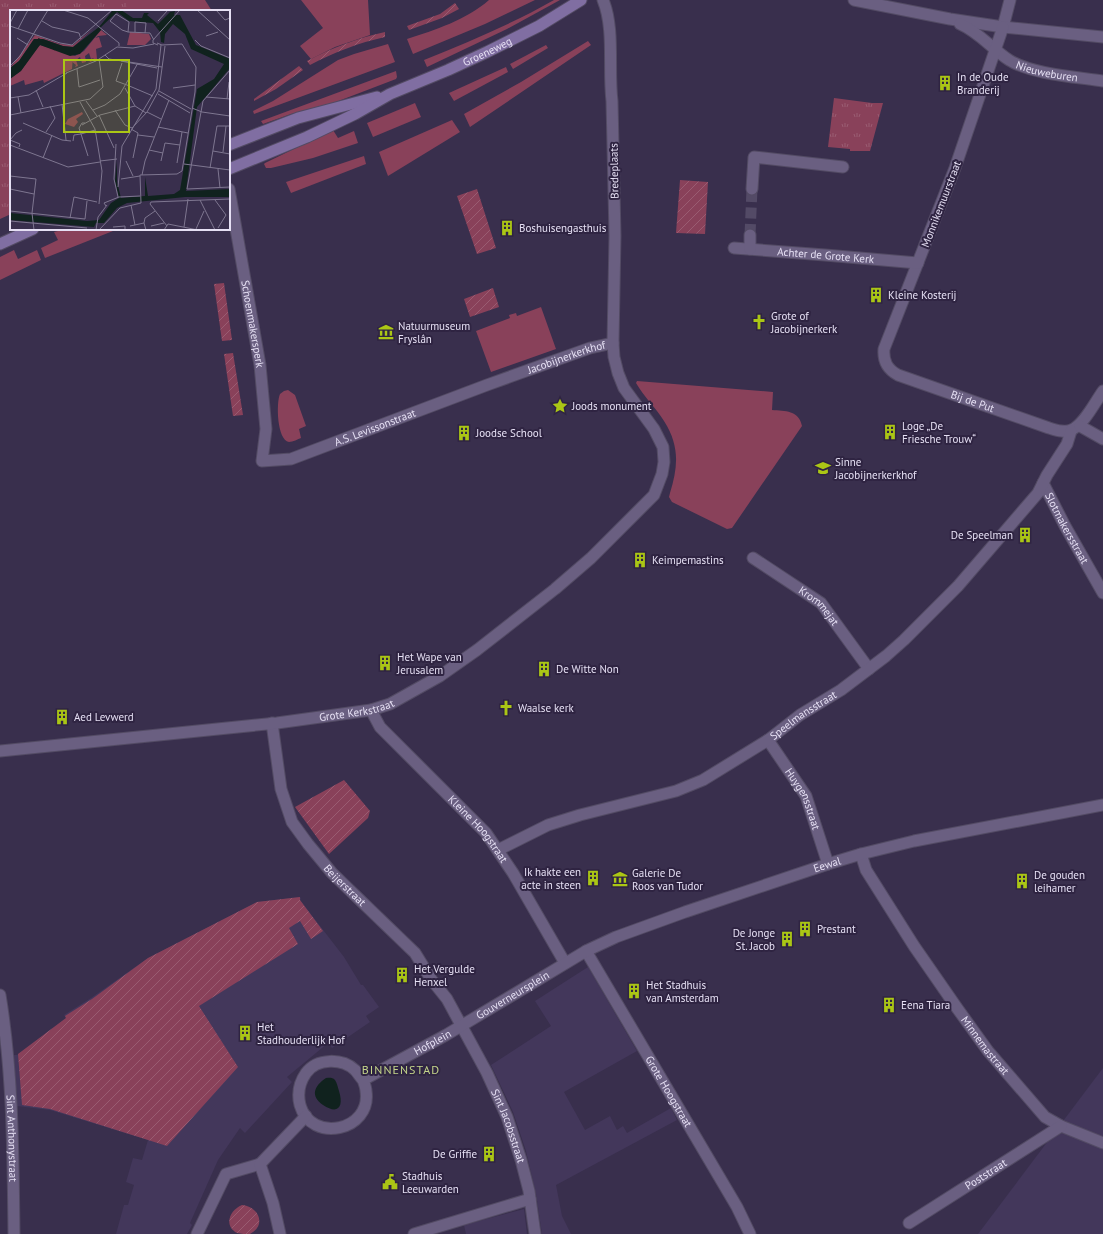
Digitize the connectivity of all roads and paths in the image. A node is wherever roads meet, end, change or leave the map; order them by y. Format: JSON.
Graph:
{"nodes":[{"id":1,"x":581,"y":0,"type":"edge"},
{"id":2,"x":603,"y":0,"type":"edge"},
{"id":3,"x":854,"y":0,"type":"edge"},
{"id":4,"x":1010,"y":0,"type":"edge"},
{"id":5,"x":950,"y":19,"type":"junction"},
{"id":6,"x":1003,"y":27,"type":"junction"},
{"id":7,"x":1103,"y":37,"type":"edge"},
{"id":8,"x":996,"y":50,"type":"junction"},
{"id":9,"x":1103,"y":81,"type":"edge"},
{"id":10,"x":390,"y":94,"type":"junction"},
{"id":11,"x":230,"y":145,"type":"edge"},
{"id":12,"x":843,"y":167,"type":"dead end"},
{"id":13,"x":230,"y":169,"type":"edge"},
{"id":14,"x":752,"y":190,"type":"tunnel mouth"},
{"id":15,"x":230,"y":195,"type":"edge"},
{"id":16,"x":31,"y":230,"type":"edge"},
{"id":17,"x":750,"y":235,"type":"tunnel mouth"},
{"id":18,"x":0,"y":244,"type":"edge"},
{"id":19,"x":734,"y":248,"type":"dead end"},
{"id":20,"x":750,"y":249,"type":"junction"},
{"id":21,"x":918,"y":263,"type":"junction"},
{"id":22,"x":613,"y":343,"type":"junction"},
{"id":23,"x":883,"y":357,"type":"joint"},
{"id":24,"x":487,"y":385,"type":"joint"},
{"id":25,"x":1103,"y":391,"type":"edge"},
{"id":26,"x":1075,"y":428,"type":"junction"},
{"id":27,"x":1103,"y":439,"type":"edge"},
{"id":28,"x":262,"y":461,"type":"joint"},
{"id":29,"x":1043,"y":483,"type":"junction"},
{"id":30,"x":645,"y":504,"type":"joint"},
{"id":31,"x":753,"y":558,"type":"dead end"},
{"id":32,"x":1103,"y":593,"type":"edge"},
{"id":33,"x":869,"y":669,"type":"junction"},
{"id":34,"x":371,"y":710,"type":"junction"},
{"id":35,"x":272,"y":723,"type":"junction"},
{"id":36,"x":768,"y":740,"type":"junction"},
{"id":37,"x":0,"y":751,"type":"edge"},
{"id":38,"x":1103,"y":805,"type":"edge"},
{"id":39,"x":498,"y":850,"type":"junction"},
{"id":40,"x":860,"y":854,"type":"junction"},
{"id":41,"x":828,"y":864,"type":"junction"},
{"id":42,"x":586,"y":950,"type":"junction"},
{"id":43,"x":565,"y":964,"type":"junction"},
{"id":44,"x":0,"y":995,"type":"edge"},
{"id":45,"x":461,"y":1026,"type":"junction"},
{"id":46,"x":363,"y":1080,"type":"junction"},
{"id":47,"x":306,"y":1116,"type":"junction"},
{"id":48,"x":1061,"y":1126,"type":"junction"},
{"id":49,"x":1103,"y":1143,"type":"edge"},
{"id":50,"x":260,"y":1164,"type":"junction"},
{"id":51,"x":530,"y":1199,"type":"junction"},
{"id":52,"x":909,"y":1223,"type":"dead end"},
{"id":53,"x":14,"y":1234,"type":"edge"},
{"id":54,"x":197,"y":1234,"type":"edge"},
{"id":55,"x":280,"y":1234,"type":"edge"},
{"id":56,"x":414,"y":1234,"type":"edge"},
{"id":57,"x":535,"y":1234,"type":"edge"},
{"id":58,"x":750,"y":1234,"type":"edge"}],
"edges":[{"from":1,"to":10,"type":"main road","name":"Groeneweg"},
{"from":2,"to":22,"type":"street","name":"Bredeplaats"},
{"from":3,"to":5,"type":"street","name":"Nieuweburen"},
{"from":4,"to":6,"type":"street"},
{"from":5,"to":6,"type":"street","name":"Nieuweburen"},
{"from":5,"to":8,"type":"street","name":"Nieuweburen"},
{"from":6,"to":7,"type":"street","name":"Nieuweburen"},
{"from":6,"to":8,"type":"street"},
{"from":8,"to":9,"type":"street","name":"Nieuweburen"},
{"from":8,"to":21,"type":"street","name":"Monnikemuurstraat"},
{"from":10,"to":11,"type":"main road","name":"Groeneweg"},
{"from":10,"to":13,"type":"main road","name":"Groeneweg"},
{"from":12,"to":14,"type":"street"},
{"from":15,"to":28,"type":"street","name":"Schoenmakersperk"},
{"from":16,"to":18,"type":"main road"},
{"from":17,"to":20,"type":"street"},
{"from":19,"to":20,"type":"street","name":"Achter de Grote Kerk"},
{"from":20,"to":21,"type":"street","name":"Achter de Grote Kerk"},
{"from":21,"to":23,"type":"street","name":"Monnikemuurstraat"},
{"from":22,"to":24,"type":"street","name":"Jacobijnerkerkhof"},
{"from":22,"to":30,"type":"street","name":"Jacobijnerkerkhof"},
{"from":23,"to":26,"type":"street","name":"Bij de Put"},
{"from":24,"to":28,"type":"street","name":"A.S. Levissonstraat"},
{"from":25,"to":26,"type":"street"},
{"from":26,"to":27,"type":"street"},
{"from":26,"to":29,"type":"street"},
{"from":29,"to":32,"type":"street","name":"Slotmakersstraat"},
{"from":29,"to":33,"type":"street","name":"Speelmansstraat"},
{"from":30,"to":34,"type":"street","name":"Grote Kerkstraat"},
{"from":31,"to":33,"type":"street","name":"Krommejat"},
{"from":33,"to":36,"type":"street","name":"Speelmansstraat"},
{"from":34,"to":35,"type":"street","name":"Grote Kerkstraat"},
{"from":34,"to":39,"type":"street","name":"Kleine Hoogstraat"},
{"from":35,"to":37,"type":"street","name":"Grote Kerkstraat"},
{"from":35,"to":45,"type":"street","name":"Beijerstraat"},
{"from":36,"to":39,"type":"street","name":"Speelmansstraat"},
{"from":36,"to":41,"type":"street","name":"Huygensstraat"},
{"from":38,"to":40,"type":"street","name":"Eewal"},
{"from":39,"to":43,"type":"street","name":"Kleine Hoogstraat"},
{"from":40,"to":41,"type":"street","name":"Eewal"},
{"from":40,"to":48,"type":"street","name":"Minnemastraat"},
{"from":41,"to":42,"type":"street","name":"Eewal"},
{"from":42,"to":43,"type":"street","name":"Eewal"},
{"from":42,"to":58,"type":"street","name":"Grote Hoogstraat"},
{"from":43,"to":45,"type":"street","name":"Gouverneursplein"},
{"from":44,"to":53,"type":"street","name":"Sint Anthonystraat"},
{"from":45,"to":46,"type":"street","name":"Hofplein"},
{"from":45,"to":51,"type":"street","name":"Sint Jacobsstraat"},
{"from":46,"to":47,"type":"street"},
{"from":46,"to":47,"type":"street"},
{"from":47,"to":50,"type":"street"},
{"from":48,"to":49,"type":"street","name":"Minnemastraat"},
{"from":48,"to":52,"type":"street","name":"Poststraat"},
{"from":50,"to":54,"type":"street"},
{"from":50,"to":55,"type":"street"},
{"from":51,"to":56,"type":"street"},
{"from":51,"to":57,"type":"street","name":"Sint Jacobsstraat"}]}
